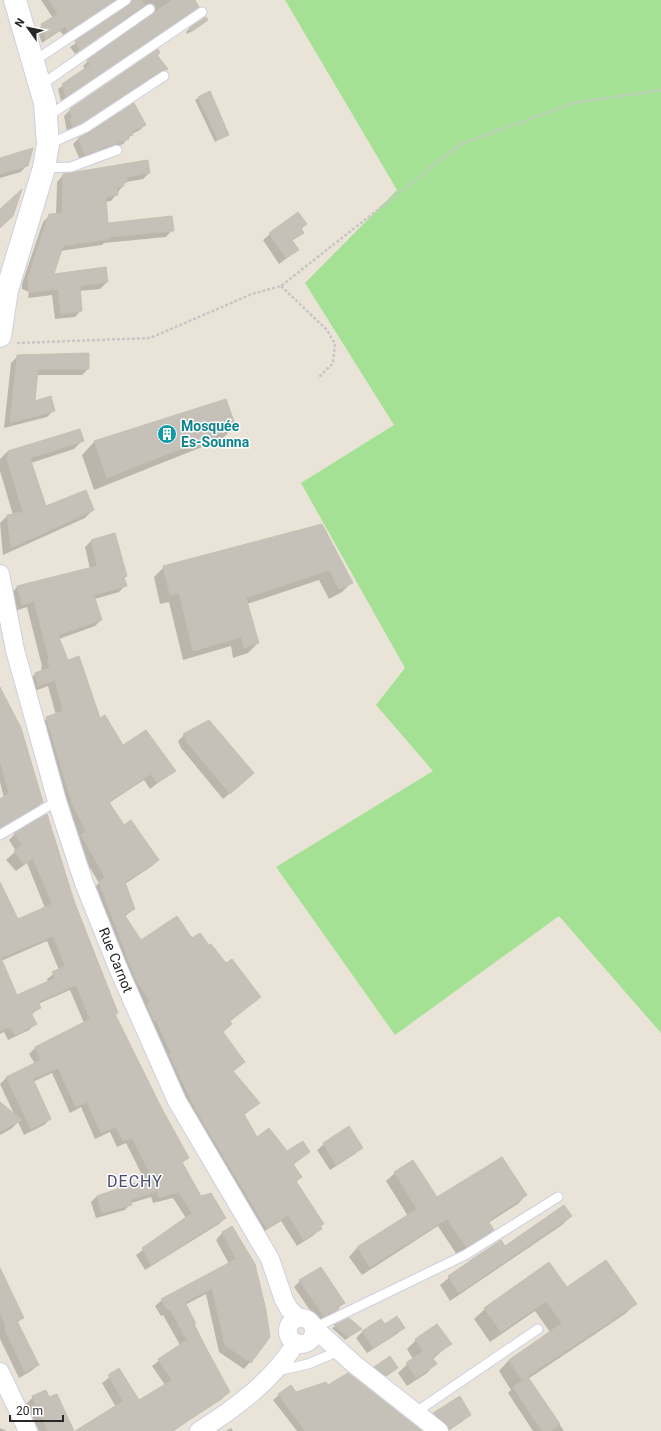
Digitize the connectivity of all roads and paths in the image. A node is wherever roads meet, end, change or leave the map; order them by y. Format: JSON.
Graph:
{"nodes":[{"id":1,"x":15,"y":0,"type":"edge"},
{"id":2,"x":126,"y":0,"type":"edge"},
{"id":3,"x":150,"y":9,"type":"dead end"},
{"id":4,"x":202,"y":12,"type":"dead end"},
{"id":5,"x":34,"y":61,"type":"junction"},
{"id":6,"x":164,"y":76,"type":"dead end"},
{"id":7,"x":41,"y":85,"type":"junction"},
{"id":8,"x":661,"y":90,"type":"edge"},
{"id":9,"x":47,"y":117,"type":"junction"},
{"id":10,"x":48,"y":144,"type":"junction"},
{"id":11,"x":117,"y":150,"type":"dead end"},
{"id":12,"x":44,"y":168,"type":"junction"},
{"id":13,"x":281,"y":286,"type":"junction"},
{"id":14,"x":8,"y":339,"type":"edge"},
{"id":15,"x":318,"y":378,"type":"dead end"},
{"id":16,"x":0,"y":574,"type":"edge"},
{"id":17,"x":57,"y":801,"type":"junction"},
{"id":18,"x":0,"y":835,"type":"edge"},
{"id":19,"x":558,"y":1197,"type":"dead end"},
{"id":20,"x":298,"y":1318,"type":"junction"},
{"id":21,"x":314,"y":1328,"type":"junction"},
{"id":22,"x":538,"y":1329,"type":"dead end"},
{"id":23,"x":296,"y":1343,"type":"junction"},
{"id":24,"x":339,"y":1351,"type":"junction"},
{"id":25,"x":0,"y":1372,"type":"edge"},
{"id":26,"x":276,"y":1372,"type":"junction"},
{"id":27,"x":416,"y":1412,"type":"junction"},
{"id":28,"x":28,"y":1431,"type":"edge"},
{"id":29,"x":199,"y":1431,"type":"edge"},
{"id":30,"x":439,"y":1431,"type":"edge"}],
"edges":[{"from":1,"to":5,"type":"street"},
{"from":2,"to":5,"type":"lane"},
{"from":3,"to":7,"type":"lane"},
{"from":4,"to":9,"type":"lane"},
{"from":5,"to":7,"type":"street"},
{"from":6,"to":10,"type":"lane"},
{"from":7,"to":9,"type":"street"},
{"from":8,"to":13,"type":"path"},
{"from":9,"to":10,"type":"street"},
{"from":10,"to":12,"type":"street"},
{"from":11,"to":12,"type":"lane"},
{"from":12,"to":14,"type":"street"},
{"from":13,"to":14,"type":"path"},
{"from":13,"to":15,"type":"path"},
{"from":16,"to":17,"type":"street","name":"Rue Carnot"},
{"from":17,"to":18,"type":"lane"},
{"from":17,"to":20,"type":"street","name":"Rue Carnot"},
{"from":19,"to":21,"type":"lane"},
{"from":20,"to":21,"type":"street"},
{"from":20,"to":23,"type":"street"},
{"from":21,"to":23,"type":"street"},
{"from":21,"to":24,"type":"street"},
{"from":22,"to":27,"type":"lane"},
{"from":23,"to":26,"type":"street"},
{"from":24,"to":26,"type":"lane"},
{"from":24,"to":27,"type":"street"},
{"from":25,"to":28,"type":"street"},
{"from":26,"to":29,"type":"street"},
{"from":27,"to":30,"type":"street"}]}
